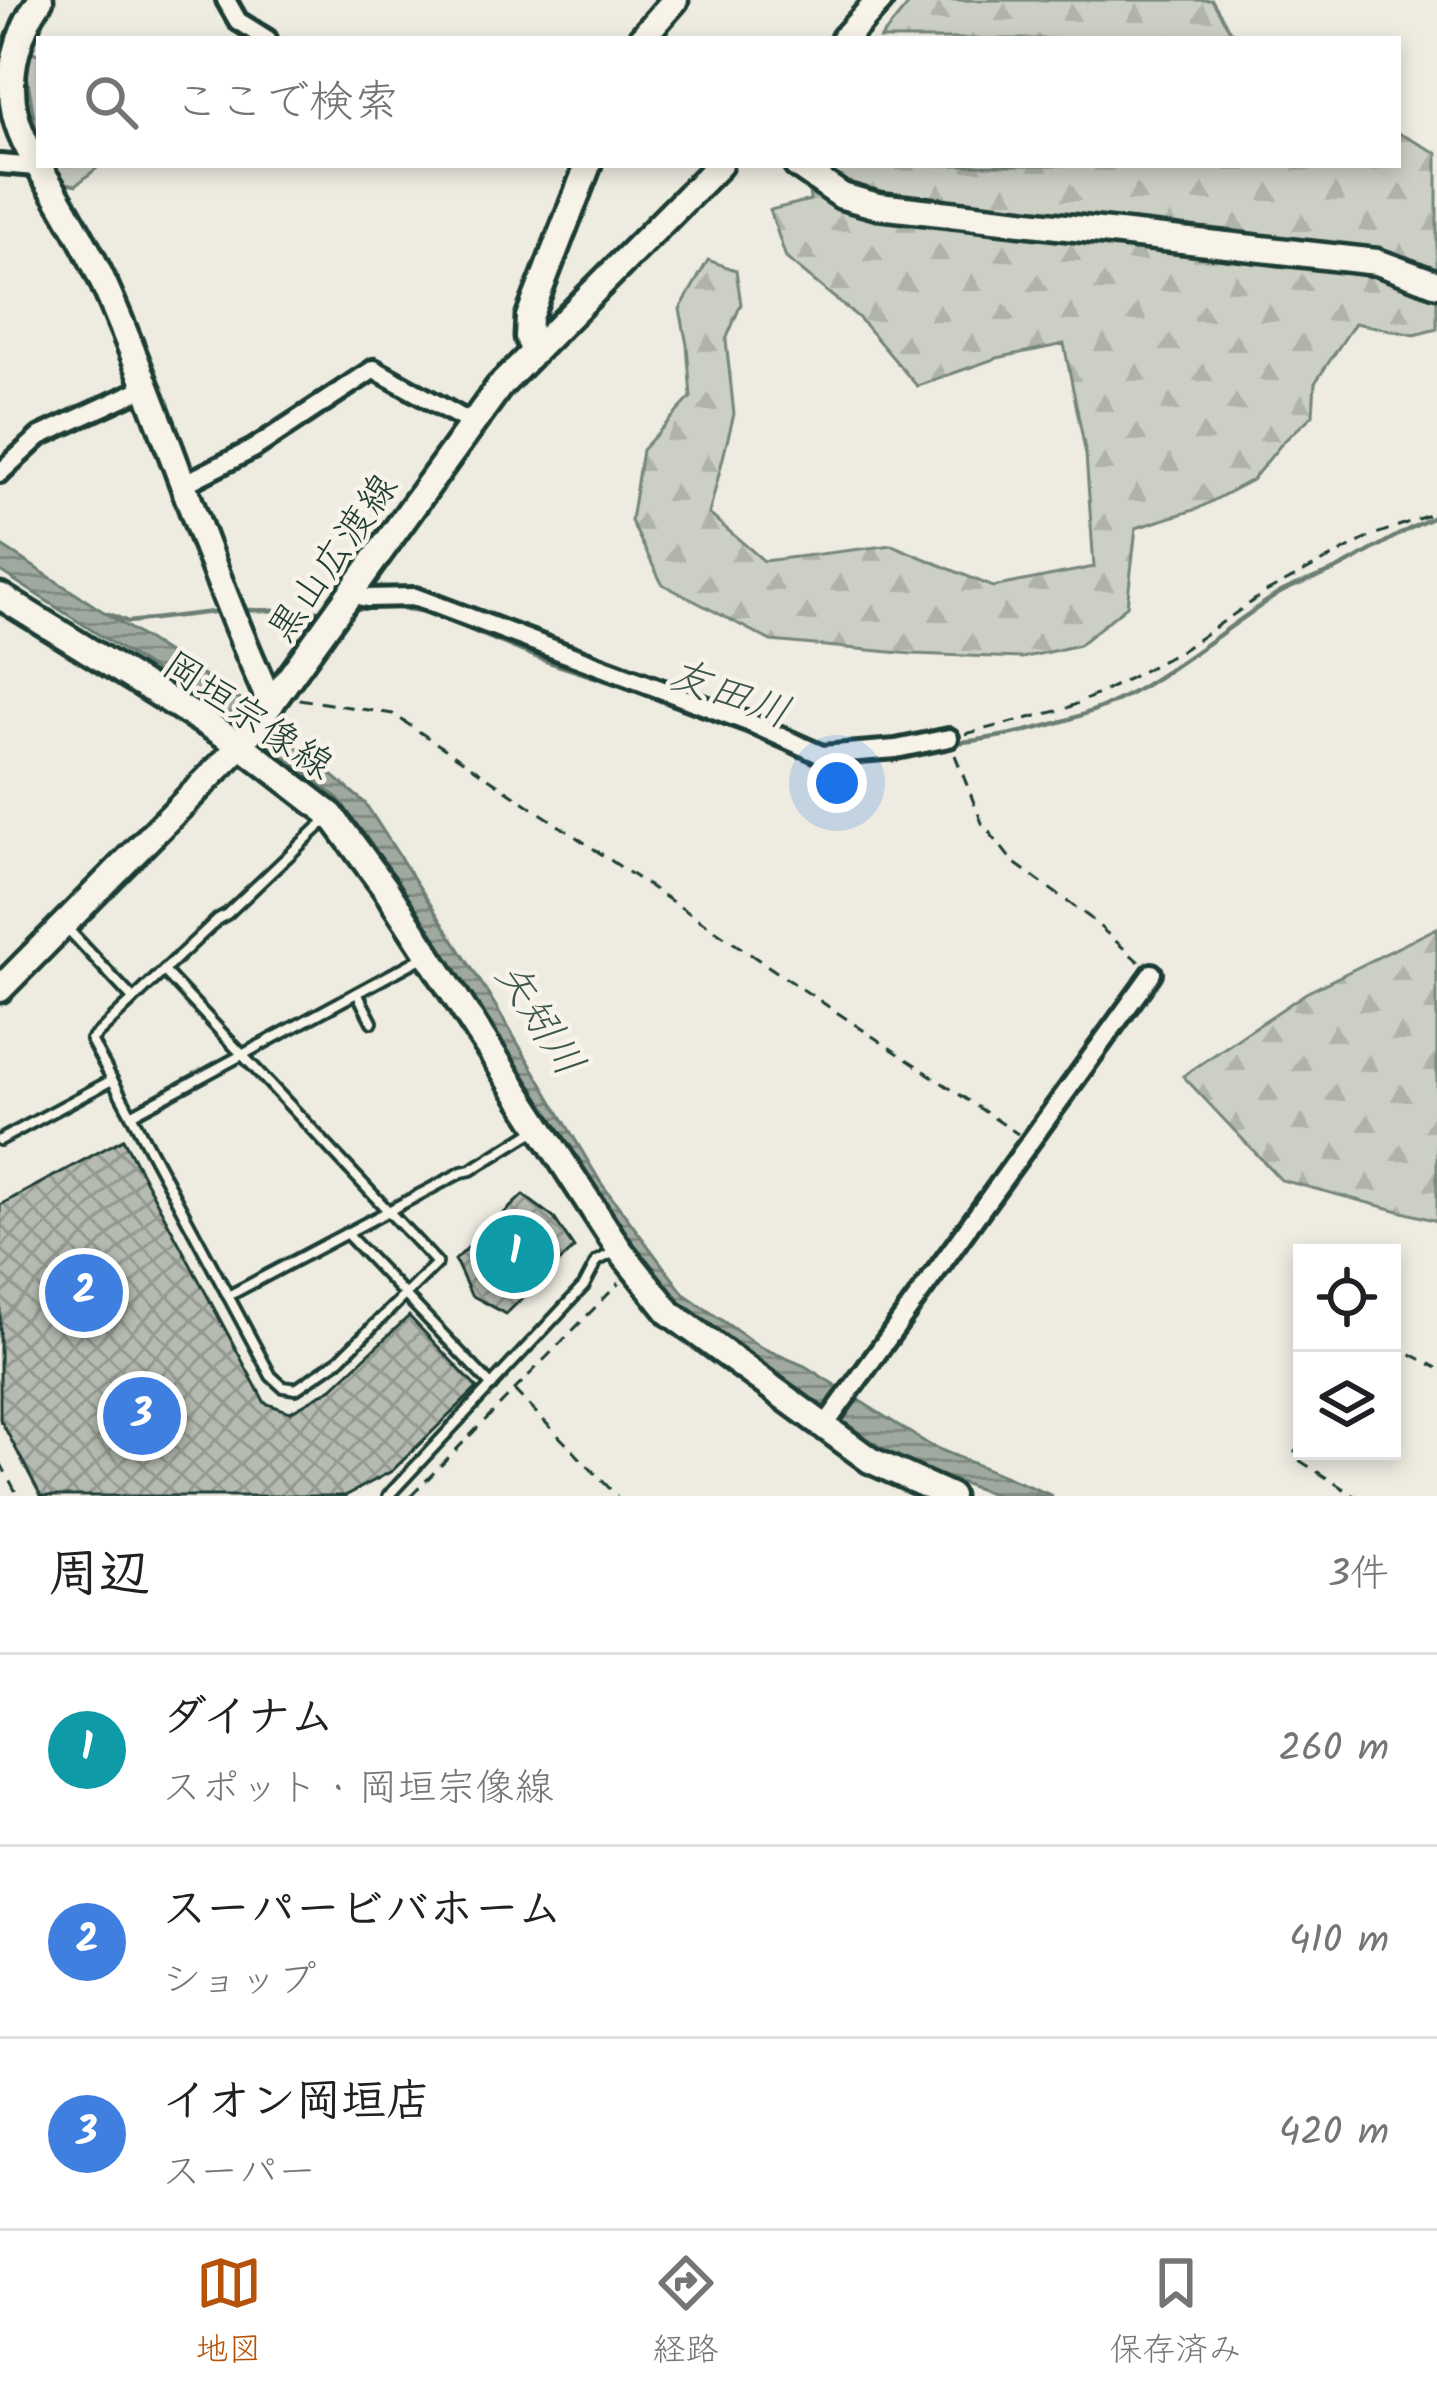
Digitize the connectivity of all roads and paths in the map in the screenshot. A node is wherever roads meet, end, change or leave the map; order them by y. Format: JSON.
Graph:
{"nodes":[{"id":1,"x":40,"y":0,"type":"edge"},
{"id":2,"x":226,"y":0,"type":"edge"},
{"id":3,"x":880,"y":0,"type":"edge"},
{"id":4,"x":660,"y":5,"type":"edge"},
{"id":5,"x":262,"y":36,"type":"edge"},
{"id":6,"x":643,"y":36,"type":"edge"},
{"id":7,"x":847,"y":36,"type":"edge"},
{"id":8,"x":0,"y":164,"type":"edge"},
{"id":9,"x":36,"y":166,"type":"joint"},
{"id":10,"x":37,"y":168,"type":"edge"},
{"id":11,"x":588,"y":168,"type":"edge"},
{"id":12,"x":715,"y":168,"type":"edge"},
{"id":13,"x":801,"y":168,"type":"edge"},
{"id":14,"x":1437,"y":284,"type":"edge"},
{"id":15,"x":533,"y":350,"type":"junction"},
{"id":16,"x":146,"y":387,"type":"junction"},
{"id":17,"x":472,"y":423,"type":"junction"},
{"id":18,"x":0,"y":473,"type":"edge"},
{"id":19,"x":184,"y":484,"type":"junction"},
{"id":20,"x":1437,"y":512,"type":"edge"},
{"id":21,"x":350,"y":594,"type":"junction"},
{"id":22,"x":0,"y":596,"type":"edge"},
{"id":23,"x":277,"y":696,"type":"junction"},
{"id":24,"x":949,"y":738,"type":"junction"},
{"id":25,"x":241,"y":746,"type":"junction"},
{"id":26,"x":331,"y":814,"type":"junction"},
{"id":27,"x":64,"y":925,"type":"junction"},
{"id":28,"x":428,"y":955,"type":"junction"},
{"id":29,"x":164,"y":971,"type":"junction"},
{"id":30,"x":1152,"y":973,"type":"joint"},
{"id":31,"x":0,"y":988,"type":"edge"},
{"id":32,"x":358,"y":994,"type":"junction"},
{"id":33,"x":134,"y":999,"type":"junction"},
{"id":34,"x":372,"y":1022,"type":"dead end"},
{"id":35,"x":243,"y":1055,"type":"junction"},
{"id":36,"x":112,"y":1080,"type":"junction"},
{"id":37,"x":131,"y":1115,"type":"junction"},
{"id":38,"x":541,"y":1127,"type":"junction"},
{"id":39,"x":0,"y":1140,"type":"edge"},
{"id":40,"x":1030,"y":1142,"type":"junction"},
{"id":41,"x":388,"y":1211,"type":"junction"},
{"id":42,"x":347,"y":1234,"type":"junction"},
{"id":43,"x":626,"y":1259,"type":"junction"},
{"id":44,"x":407,"y":1295,"type":"junction"},
{"id":45,"x":228,"y":1296,"type":"junction"},
{"id":46,"x":1401,"y":1349,"type":"edge"},
{"id":47,"x":1437,"y":1368,"type":"edge"},
{"id":48,"x":492,"y":1386,"type":"junction"},
{"id":49,"x":512,"y":1389,"type":"junction"},
{"id":50,"x":823,"y":1428,"type":"junction"},
{"id":51,"x":1299,"y":1460,"type":"edge"},
{"id":52,"x":0,"y":1462,"type":"edge"},
{"id":53,"x":18,"y":1496,"type":"edge"},
{"id":54,"x":388,"y":1496,"type":"edge"},
{"id":55,"x":411,"y":1496,"type":"edge"},
{"id":56,"x":617,"y":1496,"type":"edge"},
{"id":57,"x":950,"y":1496,"type":"edge"},
{"id":58,"x":1355,"y":1496,"type":"edge"}],
"edges":[{"from":1,"to":9,"type":"main road"},
{"from":2,"to":5,"type":"street"},
{"from":3,"to":7,"type":"main road"},
{"from":4,"to":6,"type":"main road"},
{"from":8,"to":9,"type":"street"},
{"from":10,"to":16,"type":"main road"},
{"from":11,"to":15,"type":"main road"},
{"from":12,"to":15,"type":"main road","name":"黒山広渡線"},
{"from":13,"to":14,"type":"main road"},
{"from":15,"to":17,"type":"main road","name":"黒山広渡線"},
{"from":16,"to":18,"type":"street"},
{"from":16,"to":19,"type":"main road"},
{"from":17,"to":19,"type":"street"},
{"from":17,"to":21,"type":"main road","name":"黒山広渡線"},
{"from":19,"to":23,"type":"main road"},
{"from":20,"to":24,"type":"path"},
{"from":21,"to":23,"type":"main road","name":"黒山広渡線"},
{"from":21,"to":24,"type":"street"},
{"from":22,"to":25,"type":"main road","name":"岡垣宗像線"},
{"from":23,"to":25,"type":"main road","name":"黒山広渡線"},
{"from":23,"to":40,"type":"path"},
{"from":24,"to":30,"type":"path"},
{"from":25,"to":26,"type":"main road","name":"岡垣宗像線"},
{"from":25,"to":27,"type":"main road","name":"黒山広渡線"},
{"from":26,"to":28,"type":"main road","name":"岡垣宗像線"},
{"from":26,"to":29,"type":"lane"},
{"from":27,"to":31,"type":"main road","name":"黒山広渡線"},
{"from":27,"to":33,"type":"lane"},
{"from":28,"to":32,"type":"lane"},
{"from":28,"to":38,"type":"main road","name":"岡垣宗像線"},
{"from":29,"to":33,"type":"lane"},
{"from":29,"to":35,"type":"lane"},
{"from":30,"to":40,"type":"street"},
{"from":32,"to":34,"type":"lane"},
{"from":32,"to":35,"type":"lane"},
{"from":33,"to":36,"type":"lane"},
{"from":35,"to":37,"type":"lane"},
{"from":35,"to":41,"type":"lane"},
{"from":36,"to":37,"type":"lane"},
{"from":36,"to":39,"type":"lane"},
{"from":37,"to":45,"type":"lane"},
{"from":38,"to":41,"type":"lane"},
{"from":38,"to":43,"type":"main road","name":"岡垣宗像線"},
{"from":40,"to":50,"type":"street"},
{"from":41,"to":42,"type":"lane"},
{"from":41,"to":44,"type":"lane"},
{"from":42,"to":44,"type":"lane"},
{"from":42,"to":45,"type":"lane"},
{"from":43,"to":48,"type":"lane"},
{"from":43,"to":49,"type":"path"},
{"from":43,"to":50,"type":"main road","name":"岡垣宗像線"},
{"from":44,"to":45,"type":"lane"},
{"from":44,"to":48,"type":"lane"},
{"from":46,"to":47,"type":"path"},
{"from":48,"to":54,"type":"lane"},
{"from":49,"to":55,"type":"path"},
{"from":49,"to":56,"type":"path"},
{"from":50,"to":57,"type":"main road","name":"岡垣宗像線"},
{"from":51,"to":58,"type":"path"},
{"from":52,"to":53,"type":"path"}]}
